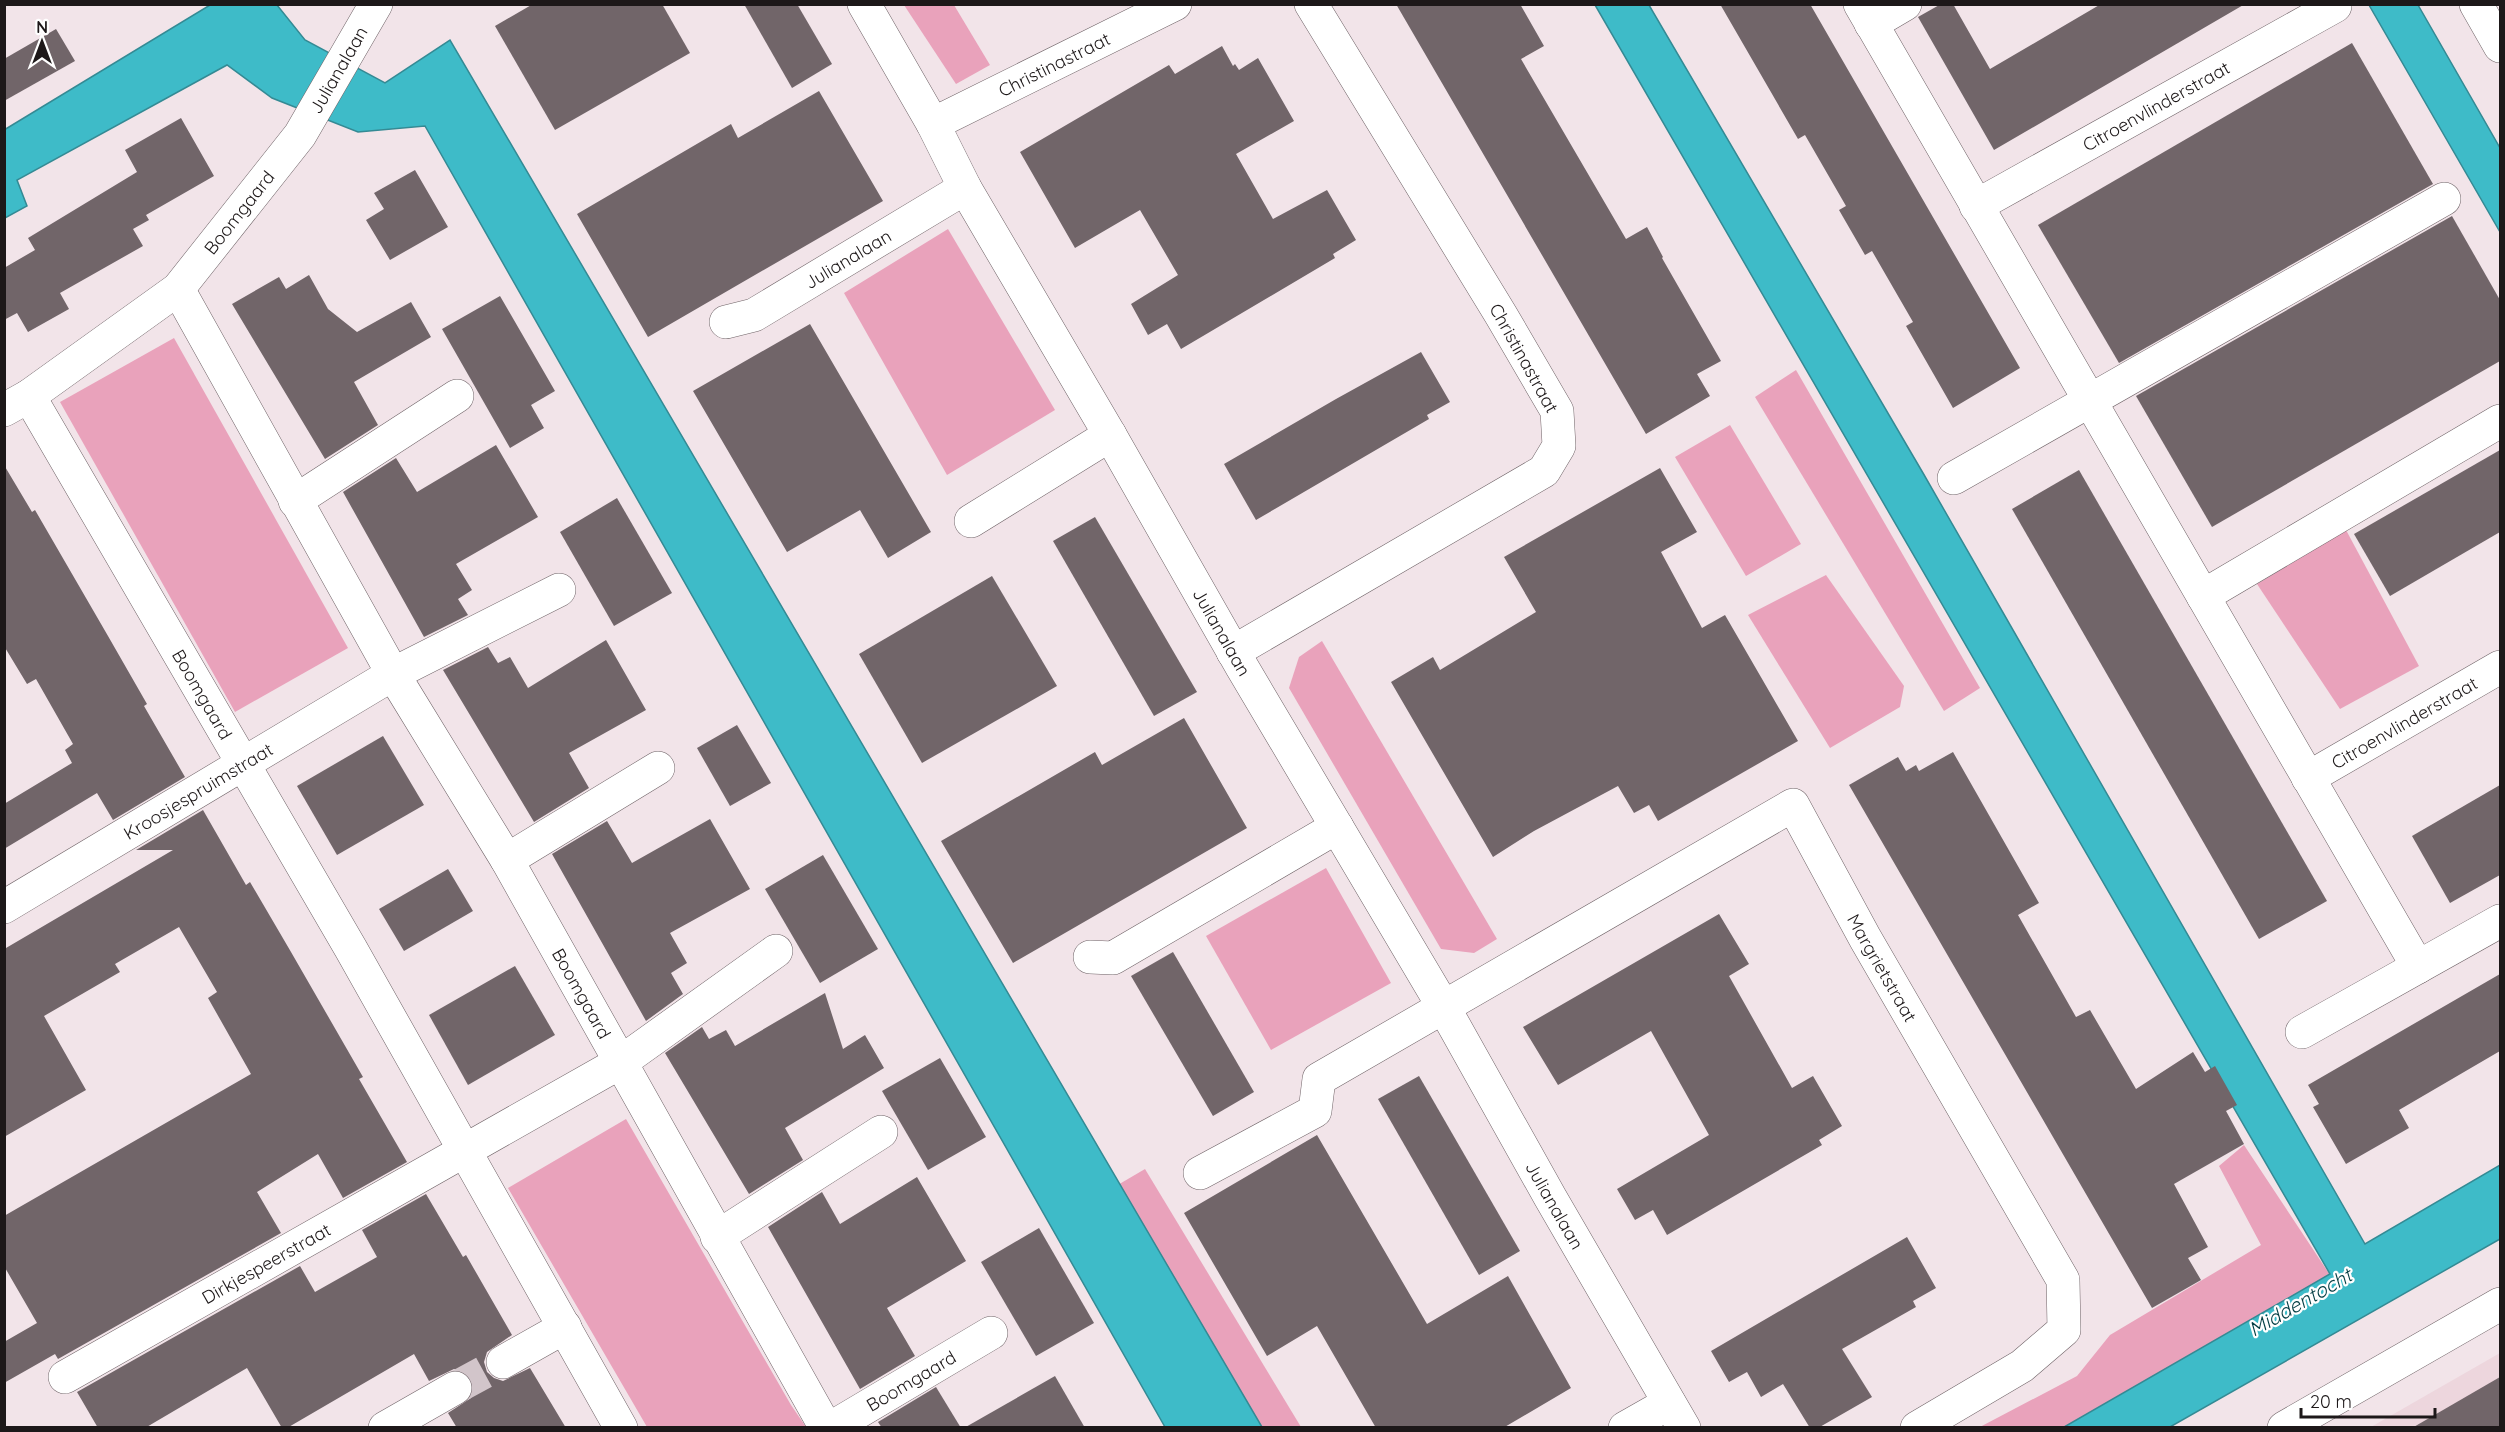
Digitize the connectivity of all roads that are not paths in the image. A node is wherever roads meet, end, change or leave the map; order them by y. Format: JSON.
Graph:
{"nodes":[{"id":1,"x":376,"y":4,"type":"edge"},
{"id":2,"x":864,"y":4,"type":"edge"},
{"id":3,"x":1175,"y":4,"type":"edge"},
{"id":4,"x":1311,"y":4,"type":"edge"},
{"id":5,"x":1905,"y":4,"type":"edge"},
{"id":6,"x":2476,"y":4,"type":"edge"},
{"id":7,"x":2335,"y":6,"type":"edge"},
{"id":8,"x":1866,"y":14,"type":"edge"},
{"id":9,"x":2500,"y":46,"type":"edge"},
{"id":10,"x":933,"y":124,"type":"junction"},
{"id":11,"x":300,"y":135,"type":"joint"},
{"id":12,"x":965,"y":188,"type":"junction"},
{"id":13,"x":2444,"y":199,"type":"dead end"},
{"id":14,"x":1977,"y":206,"type":"junction"},
{"id":15,"x":178,"y":289,"type":"junction"},
{"id":16,"x":726,"y":322,"type":"dead end"},
{"id":17,"x":457,"y":396,"type":"dead end"},
{"id":18,"x":2089,"y":400,"type":"junction"},
{"id":19,"x":17,"y":403,"type":"edge"},
{"id":20,"x":2500,"y":421,"type":"edge"},
{"id":21,"x":1110,"y":435,"type":"junction"},
{"id":22,"x":1954,"y":478,"type":"dead end"},
{"id":23,"x":295,"y":501,"type":"junction"},
{"id":24,"x":971,"y":520,"type":"dead end"},
{"id":25,"x":559,"y":590,"type":"dead end"},
{"id":26,"x":2203,"y":596,"type":"junction"},
{"id":27,"x":1233,"y":652,"type":"junction"},
{"id":28,"x":2500,"y":667,"type":"edge"},
{"id":29,"x":393,"y":674,"type":"junction"},
{"id":30,"x":243,"y":762,"type":"junction"},
{"id":31,"x":658,"y":768,"type":"dead end"},
{"id":32,"x":2308,"y":778,"type":"junction"},
{"id":33,"x":1337,"y":827,"type":"junction"},
{"id":34,"x":507,"y":860,"type":"junction"},
{"id":35,"x":4,"y":907,"type":"edge"},
{"id":36,"x":2500,"y":921,"type":"edge"},
{"id":37,"x":776,"y":951,"type":"dead end"},
{"id":38,"x":1090,"y":957,"type":"dead end"},
{"id":39,"x":2418,"y":967,"type":"junction"},
{"id":40,"x":1443,"y":1006,"type":"junction"},
{"id":41,"x":2302,"y":1032,"type":"dead end"},
{"id":42,"x":621,"y":1062,"type":"junction"},
{"id":43,"x":881,"y":1132,"type":"dead end"},
{"id":44,"x":466,"y":1151,"type":"junction"},
{"id":45,"x":1200,"y":1173,"type":"dead end"},
{"id":46,"x":717,"y":1237,"type":"junction"},
{"id":47,"x":2500,"y":1304,"type":"edge"},
{"id":48,"x":565,"y":1328,"type":"junction"},
{"id":49,"x":991,"y":1333,"type":"dead end"},
{"id":50,"x":503,"y":1362,"type":"tunnel mouth"},
{"id":51,"x":65,"y":1377,"type":"dead end"},
{"id":52,"x":455,"y":1388,"type":"tunnel mouth"},
{"id":53,"x":1676,"y":1415,"type":"edge"},
{"id":54,"x":385,"y":1428,"type":"edge"},
{"id":55,"x":621,"y":1428,"type":"edge"},
{"id":56,"x":829,"y":1428,"type":"edge"},
{"id":57,"x":1625,"y":1428,"type":"edge"},
{"id":58,"x":1917,"y":1428,"type":"edge"},
{"id":59,"x":2283,"y":1428,"type":"edge"}],
"edges":[{"from":1,"to":11,"type":"street","name":"Julianalaan"},
{"from":2,"to":10,"type":"street","name":"Julianalaan"},
{"from":3,"to":10,"type":"street","name":"Christinastraat"},
{"from":4,"to":27,"type":"street","name":"Christinastraat"},
{"from":5,"to":8,"type":"street"},
{"from":6,"to":9,"type":"street"},
{"from":7,"to":14,"type":"street","name":"Citroenvlinderstraat"},
{"from":8,"to":14,"type":"street"},
{"from":10,"to":12,"type":"street","name":"Julianalaan"},
{"from":11,"to":15,"type":"street","name":"Boomgaard"},
{"from":12,"to":16,"type":"street","name":"Julianalaan"},
{"from":12,"to":21,"type":"street","name":"Julianalaan"},
{"from":13,"to":18,"type":"street"},
{"from":14,"to":18,"type":"street"},
{"from":15,"to":19,"type":"street","name":"Boomgaard"},
{"from":15,"to":23,"type":"street","name":"Boomgaard"},
{"from":17,"to":23,"type":"street"},
{"from":18,"to":22,"type":"street"},
{"from":18,"to":26,"type":"street"},
{"from":19,"to":30,"type":"street","name":"Boomgaard"},
{"from":20,"to":26,"type":"street"},
{"from":21,"to":24,"type":"street"},
{"from":21,"to":27,"type":"street","name":"Julianalaan"},
{"from":23,"to":29,"type":"street","name":"Boomgaard"},
{"from":25,"to":29,"type":"street"},
{"from":26,"to":32,"type":"street"},
{"from":27,"to":33,"type":"street","name":"Julianalaan"},
{"from":28,"to":32,"type":"street","name":"Citroenvlinderstraat"},
{"from":29,"to":30,"type":"street","name":"Kroosjespruimstraat"},
{"from":29,"to":34,"type":"street","name":"Boomgaard"},
{"from":30,"to":35,"type":"street","name":"Kroosjespruimstraat"},
{"from":30,"to":44,"type":"street","name":"Boomgaard"},
{"from":31,"to":34,"type":"street"},
{"from":32,"to":39,"type":"street"},
{"from":33,"to":38,"type":"street"},
{"from":33,"to":40,"type":"street","name":"Julianalaan"},
{"from":34,"to":42,"type":"street","name":"Boomgaard"},
{"from":36,"to":39,"type":"street"},
{"from":37,"to":42,"type":"street"},
{"from":39,"to":41,"type":"street"},
{"from":40,"to":45,"type":"street"},
{"from":40,"to":53,"type":"street","name":"Julianalaan"},
{"from":40,"to":58,"type":"street","name":"Margrietstraat"},
{"from":42,"to":44,"type":"street"},
{"from":42,"to":46,"type":"street","name":"Boomgaard"},
{"from":43,"to":46,"type":"street"},
{"from":44,"to":48,"type":"street","name":"Boomgaard"},
{"from":44,"to":51,"type":"street","name":"Dirkjespeerstraat"},
{"from":46,"to":56,"type":"street","name":"Boomgaard"},
{"from":47,"to":59,"type":"street"},
{"from":48,"to":50,"type":"street"},
{"from":48,"to":55,"type":"street","name":"Boomgaard"},
{"from":49,"to":56,"type":"street","name":"Boomgaard"},
{"from":52,"to":54,"type":"street"},
{"from":53,"to":57,"type":"street","name":"Julianalaan"}]}
